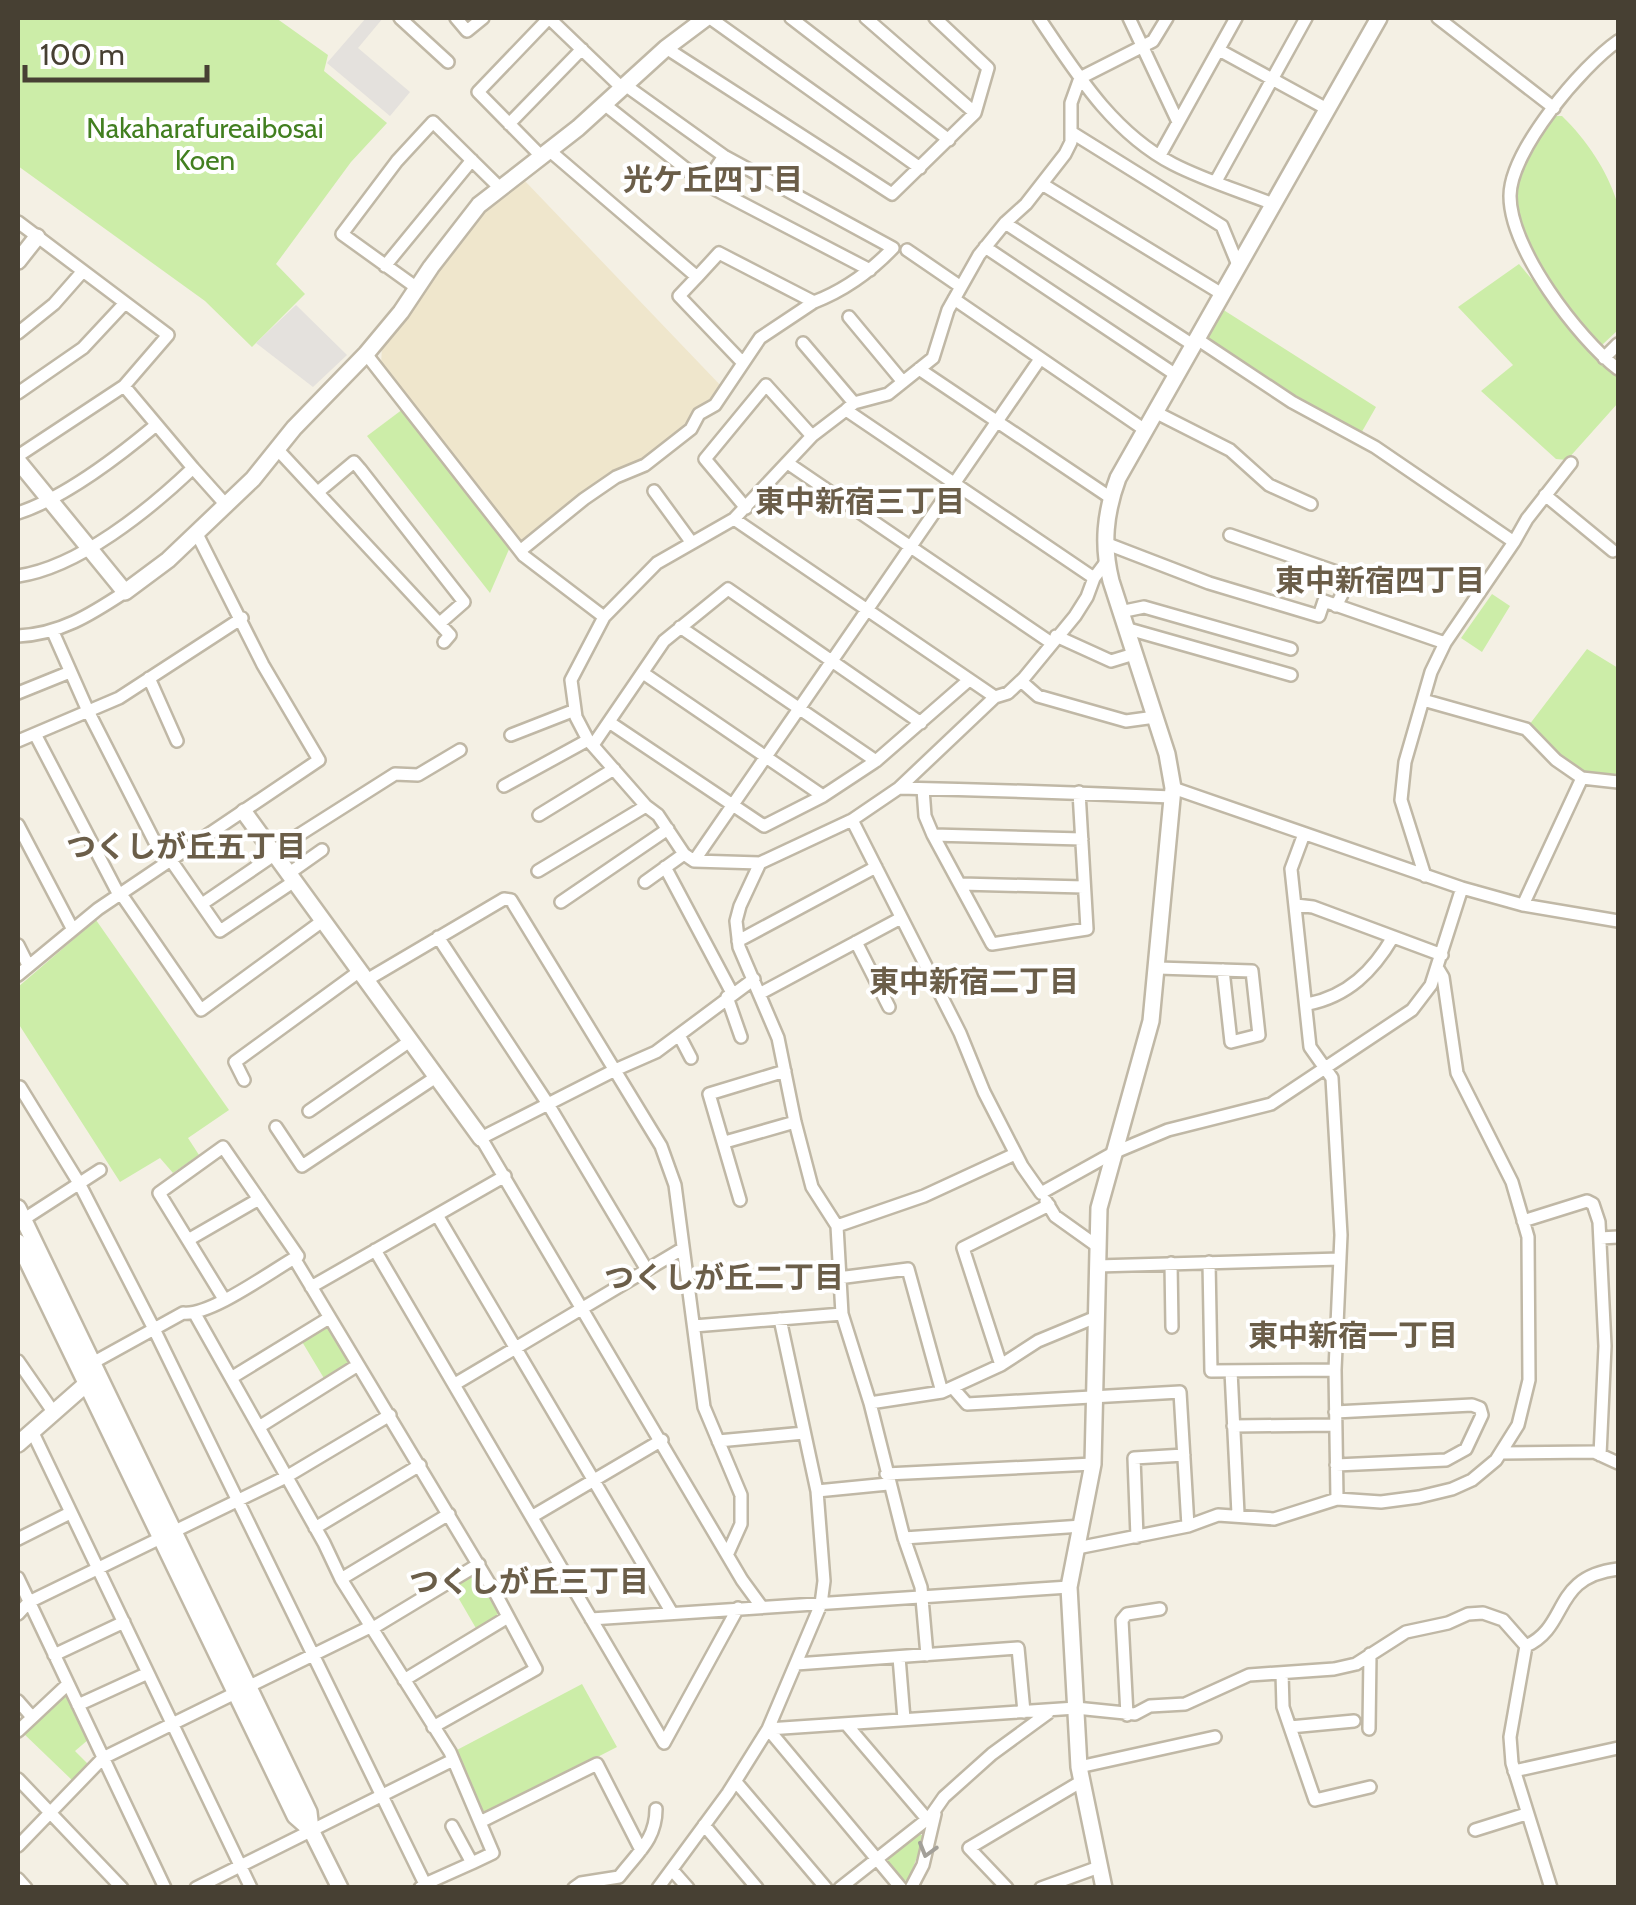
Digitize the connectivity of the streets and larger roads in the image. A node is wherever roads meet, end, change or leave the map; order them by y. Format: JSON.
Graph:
{"nodes":[{"id":1,"x":400,"y":18,"type":"edge"},
{"id":2,"x":456,"y":18,"type":"edge"},
{"id":3,"x":483,"y":18,"type":"edge"},
{"id":4,"x":708,"y":18,"type":"edge"},
{"id":5,"x":791,"y":18,"type":"edge"},
{"id":6,"x":866,"y":18,"type":"edge"},
{"id":7,"x":935,"y":18,"type":"edge"},
{"id":8,"x":1039,"y":18,"type":"edge"},
{"id":9,"x":1128,"y":18,"type":"edge"},
{"id":10,"x":1167,"y":18,"type":"edge"},
{"id":11,"x":1236,"y":18,"type":"edge"},
{"id":12,"x":1306,"y":18,"type":"edge"},
{"id":13,"x":1379,"y":18,"type":"edge"},
{"id":14,"x":1438,"y":18,"type":"edge"},
{"id":15,"x":1618,"y":42,"type":"edge"},
{"id":16,"x":1141,"y":47,"type":"junction"},
{"id":17,"x":666,"y":48,"type":"junction"},
{"id":18,"x":582,"y":50,"type":"junction"},
{"id":19,"x":1219,"y":50,"type":"junction"},
{"id":20,"x":448,"y":62,"type":"dead end"},
{"id":21,"x":1080,"y":78,"type":"junction"},
{"id":22,"x":1270,"y":78,"type":"junction"},
{"id":23,"x":623,"y":86,"type":"junction"},
{"id":24,"x":604,"y":104,"type":"junction"},
{"id":25,"x":1554,"y":108,"type":"junction"},
{"id":26,"x":1327,"y":109,"type":"junction"},
{"id":27,"x":975,"y":113,"type":"junction"},
{"id":28,"x":1178,"y":122,"type":"junction"},
{"id":29,"x":509,"y":124,"type":"junction"},
{"id":30,"x":1071,"y":132,"type":"junction"},
{"id":31,"x":948,"y":140,"type":"junction"},
{"id":32,"x":546,"y":154,"type":"junction"},
{"id":33,"x":1160,"y":154,"type":"junction"},
{"id":34,"x":724,"y":156,"type":"junction"},
{"id":35,"x":472,"y":160,"type":"junction"},
{"id":36,"x":920,"y":168,"type":"junction"},
{"id":37,"x":1216,"y":181,"type":"junction"},
{"id":38,"x":705,"y":184,"type":"junction"},
{"id":39,"x":1042,"y":184,"type":"junction"},
{"id":40,"x":501,"y":189,"type":"junction"},
{"id":41,"x":1273,"y":204,"type":"junction"},
{"id":42,"x":18,"y":222,"type":"edge"},
{"id":43,"x":1004,"y":223,"type":"junction"},
{"id":44,"x":37,"y":236,"type":"junction"},
{"id":45,"x":985,"y":247,"type":"junction"},
{"id":46,"x":907,"y":250,"type":"dead end"},
{"id":47,"x":18,"y":261,"type":"edge"},
{"id":48,"x":386,"y":266,"type":"junction"},
{"id":49,"x":1238,"y":266,"type":"junction"},
{"id":50,"x":870,"y":270,"type":"junction"},
{"id":51,"x":83,"y":271,"type":"junction"},
{"id":52,"x":698,"y":277,"type":"junction"},
{"id":53,"x":961,"y":287,"type":"junction"},
{"id":54,"x":417,"y":288,"type":"junction"},
{"id":55,"x":1222,"y":294,"type":"junction"},
{"id":56,"x":954,"y":300,"type":"junction"},
{"id":57,"x":814,"y":302,"type":"junction"},
{"id":58,"x":125,"y":303,"type":"junction"},
{"id":59,"x":848,"y":317,"type":"dead end"},
{"id":60,"x":18,"y":333,"type":"edge"},
{"id":61,"x":1195,"y":342,"type":"junction"},
{"id":62,"x":804,"y":343,"type":"dead end"},
{"id":63,"x":1618,"y":344,"type":"edge"},
{"id":64,"x":366,"y":354,"type":"junction"},
{"id":65,"x":1040,"y":358,"type":"junction"},
{"id":66,"x":1604,"y":358,"type":"junction"},
{"id":67,"x":743,"y":364,"type":"junction"},
{"id":68,"x":919,"y":369,"type":"junction"},
{"id":69,"x":1618,"y":369,"type":"edge"},
{"id":70,"x":1176,"y":375,"type":"junction"},
{"id":71,"x":904,"y":382,"type":"junction"},
{"id":72,"x":124,"y":386,"type":"junction"},
{"id":73,"x":18,"y":394,"type":"edge"},
{"id":74,"x":850,"y":407,"type":"junction"},
{"id":75,"x":1156,"y":412,"type":"junction"},
{"id":76,"x":996,"y":421,"type":"junction"},
{"id":77,"x":156,"y":425,"type":"junction"},
{"id":78,"x":1145,"y":430,"type":"junction"},
{"id":79,"x":812,"y":436,"type":"junction"},
{"id":80,"x":278,"y":450,"type":"junction"},
{"id":81,"x":18,"y":458,"type":"edge"},
{"id":82,"x":1572,"y":463,"type":"dead end"},
{"id":83,"x":788,"y":464,"type":"junction"},
{"id":84,"x":193,"y":468,"type":"junction"},
{"id":85,"x":952,"y":484,"type":"junction"},
{"id":86,"x":654,"y":491,"type":"dead end"},
{"id":87,"x":318,"y":492,"type":"junction"},
{"id":88,"x":1546,"y":496,"type":"junction"},
{"id":89,"x":1111,"y":498,"type":"junction"},
{"id":90,"x":47,"y":500,"type":"junction"},
{"id":91,"x":1312,"y":504,"type":"dead end"},
{"id":92,"x":227,"y":506,"type":"junction"},
{"id":93,"x":746,"y":508,"type":"junction"},
{"id":94,"x":18,"y":513,"type":"edge"},
{"id":95,"x":734,"y":519,"type":"junction"},
{"id":96,"x":197,"y":534,"type":"junction"},
{"id":97,"x":1230,"y":534,"type":"dead end"},
{"id":98,"x":1514,"y":542,"type":"junction"},
{"id":99,"x":692,"y":543,"type":"junction"},
{"id":100,"x":1105,"y":543,"type":"junction"},
{"id":101,"x":88,"y":547,"type":"junction"},
{"id":102,"x":911,"y":547,"type":"junction"},
{"id":103,"x":520,"y":551,"type":"junction"},
{"id":104,"x":1614,"y":551,"type":"dead end"},
{"id":105,"x":1106,"y":562,"type":"junction"},
{"id":106,"x":18,"y":576,"type":"edge"},
{"id":107,"x":1094,"y":578,"type":"junction"},
{"id":108,"x":125,"y":592,"type":"junction"},
{"id":109,"x":1336,"y":606,"type":"junction"},
{"id":110,"x":866,"y":611,"type":"junction"},
{"id":111,"x":604,"y":617,"type":"junction"},
{"id":112,"x":242,"y":618,"type":"junction"},
{"id":113,"x":1122,"y":620,"type":"junction"},
{"id":114,"x":440,"y":624,"type":"junction"},
{"id":115,"x":680,"y":627,"type":"junction"},
{"id":116,"x":47,"y":634,"type":"junction"},
{"id":117,"x":18,"y":636,"type":"edge"},
{"id":118,"x":1053,"y":639,"type":"junction"},
{"id":119,"x":444,"y":642,"type":"dead end"},
{"id":120,"x":1445,"y":643,"type":"junction"},
{"id":121,"x":18,"y":644,"type":"edge"},
{"id":122,"x":1291,"y":649,"type":"dead end"},
{"id":123,"x":1134,"y":654,"type":"junction"},
{"id":124,"x":832,"y":660,"type":"junction"},
{"id":125,"x":70,"y":672,"type":"junction"},
{"id":126,"x":642,"y":673,"type":"junction"},
{"id":127,"x":1290,"y":675,"type":"dead end"},
{"id":128,"x":149,"y":678,"type":"junction"},
{"id":129,"x":968,"y":680,"type":"junction"},
{"id":130,"x":1021,"y":681,"type":"junction"},
{"id":131,"x":18,"y":693,"type":"edge"},
{"id":132,"x":995,"y":697,"type":"junction"},
{"id":133,"x":1423,"y":700,"type":"junction"},
{"id":134,"x":800,"y":708,"type":"junction"},
{"id":135,"x":575,"y":710,"type":"junction"},
{"id":136,"x":88,"y":711,"type":"junction"},
{"id":137,"x":1155,"y":717,"type":"junction"},
{"id":138,"x":609,"y":722,"type":"junction"},
{"id":139,"x":921,"y":723,"type":"junction"},
{"id":140,"x":34,"y":734,"type":"junction"},
{"id":141,"x":511,"y":735,"type":"dead end"},
{"id":142,"x":18,"y":741,"type":"edge"},
{"id":143,"x":177,"y":742,"type":"dead end"},
{"id":144,"x":591,"y":743,"type":"junction"},
{"id":145,"x":460,"y":750,"type":"dead end"},
{"id":146,"x":766,"y":757,"type":"junction"},
{"id":147,"x":876,"y":761,"type":"junction"},
{"id":148,"x":614,"y":769,"type":"junction"},
{"id":149,"x":1582,"y":778,"type":"junction"},
{"id":150,"x":1618,"y":782,"type":"edge"},
{"id":151,"x":504,"y":786,"type":"dead end"},
{"id":152,"x":899,"y":788,"type":"junction"},
{"id":153,"x":923,"y":789,"type":"junction"},
{"id":154,"x":1080,"y":792,"type":"junction"},
{"id":155,"x":1172,"y":793,"type":"junction"},
{"id":156,"x":823,"y":796,"type":"junction"},
{"id":157,"x":646,"y":806,"type":"junction"},
{"id":158,"x":731,"y":807,"type":"junction"},
{"id":159,"x":244,"y":812,"type":"junction"},
{"id":160,"x":540,"y":815,"type":"dead end"},
{"id":161,"x":852,"y":820,"type":"junction"},
{"id":162,"x":18,"y":825,"type":"edge"},
{"id":163,"x":668,"y":829,"type":"junction"},
{"id":164,"x":1304,"y":834,"type":"junction"},
{"id":165,"x":932,"y":835,"type":"junction"},
{"id":166,"x":1082,"y":839,"type":"junction"},
{"id":167,"x":322,"y":850,"type":"dead end"},
{"id":168,"x":273,"y":854,"type":"junction"},
{"id":169,"x":689,"y":858,"type":"junction"},
{"id":170,"x":168,"y":861,"type":"junction"},
{"id":171,"x":760,"y":863,"type":"junction"},
{"id":172,"x":876,"y":867,"type":"junction"},
{"id":173,"x":665,"y":868,"type":"junction"},
{"id":174,"x":538,"y":872,"type":"dead end"},
{"id":175,"x":1425,"y":876,"type":"junction"},
{"id":176,"x":290,"y":878,"type":"junction"},
{"id":177,"x":645,"y":882,"type":"dead end"},
{"id":178,"x":961,"y":884,"type":"junction"},
{"id":179,"x":1084,"y":886,"type":"junction"},
{"id":180,"x":1462,"y":888,"type":"junction"},
{"id":181,"x":120,"y":894,"type":"junction"},
{"id":182,"x":560,"y":902,"type":"dead end"},
{"id":183,"x":202,"y":904,"type":"junction"},
{"id":184,"x":1296,"y":905,"type":"junction"},
{"id":185,"x":1523,"y":905,"type":"junction"},
{"id":186,"x":901,"y":918,"type":"junction"},
{"id":187,"x":1618,"y":921,"type":"edge"},
{"id":188,"x":321,"y":922,"type":"junction"},
{"id":189,"x":72,"y":928,"type":"junction"},
{"id":190,"x":438,"y":937,"type":"junction"},
{"id":191,"x":1393,"y":937,"type":"junction"},
{"id":192,"x":738,"y":941,"type":"junction"},
{"id":193,"x":856,"y":942,"type":"junction"},
{"id":194,"x":18,"y":945,"type":"edge"},
{"id":195,"x":1440,"y":961,"type":"junction"},
{"id":196,"x":28,"y":965,"type":"junction"},
{"id":197,"x":1158,"y":968,"type":"junction"},
{"id":198,"x":1223,"y":970,"type":"junction"},
{"id":199,"x":18,"y":975,"type":"edge"},
{"id":200,"x":361,"y":977,"type":"junction"},
{"id":201,"x":754,"y":979,"type":"junction"},
{"id":202,"x":761,"y":994,"type":"junction"},
{"id":203,"x":730,"y":995,"type":"junction"},
{"id":204,"x":1308,"y":1004,"type":"junction"},
{"id":205,"x":890,"y":1007,"type":"dead end"},
{"id":206,"x":679,"y":1035,"type":"junction"},
{"id":207,"x":742,"y":1037,"type":"dead end"},
{"id":208,"x":410,"y":1042,"type":"junction"},
{"id":209,"x":691,"y":1058,"type":"dead end"},
{"id":210,"x":1324,"y":1066,"type":"junction"},
{"id":211,"x":614,"y":1070,"type":"junction"},
{"id":212,"x":784,"y":1071,"type":"junction"},
{"id":213,"x":436,"y":1077,"type":"junction"},
{"id":214,"x":244,"y":1080,"type":"dead end"},
{"id":215,"x":18,"y":1088,"type":"edge"},
{"id":216,"x":548,"y":1104,"type":"junction"},
{"id":217,"x":308,"y":1110,"type":"dead end"},
{"id":218,"x":795,"y":1122,"type":"junction"},
{"id":219,"x":276,"y":1127,"type":"dead end"},
{"id":220,"x":481,"y":1138,"type":"junction"},
{"id":221,"x":725,"y":1142,"type":"junction"},
{"id":222,"x":1113,"y":1153,"type":"junction"},
{"id":223,"x":1016,"y":1154,"type":"junction"},
{"id":224,"x":100,"y":1170,"type":"dead end"},
{"id":225,"x":505,"y":1176,"type":"junction"},
{"id":226,"x":79,"y":1182,"type":"junction"},
{"id":227,"x":1041,"y":1193,"type":"junction"},
{"id":228,"x":259,"y":1199,"type":"junction"},
{"id":229,"x":740,"y":1200,"type":"dead end"},
{"id":230,"x":1049,"y":1205,"type":"junction"},
{"id":231,"x":437,"y":1215,"type":"junction"},
{"id":232,"x":19,"y":1216,"type":"edge"},
{"id":233,"x":1523,"y":1221,"type":"junction"},
{"id":234,"x":838,"y":1226,"type":"junction"},
{"id":235,"x":1600,"y":1238,"type":"junction"},
{"id":236,"x":1618,"y":1238,"type":"edge"},
{"id":237,"x":188,"y":1240,"type":"junction"},
{"id":238,"x":18,"y":1242,"type":"edge"},
{"id":239,"x":1097,"y":1246,"type":"junction"},
{"id":240,"x":682,"y":1249,"type":"junction"},
{"id":241,"x":376,"y":1250,"type":"junction"},
{"id":242,"x":294,"y":1258,"type":"junction"},
{"id":243,"x":1340,"y":1260,"type":"junction"},
{"id":244,"x":1210,"y":1262,"type":"junction"},
{"id":245,"x":1171,"y":1264,"type":"junction"},
{"id":246,"x":1097,"y":1266,"type":"junction"},
{"id":247,"x":646,"y":1270,"type":"junction"},
{"id":248,"x":838,"y":1278,"type":"junction"},
{"id":249,"x":310,"y":1287,"type":"junction"},
{"id":250,"x":224,"y":1298,"type":"junction"},
{"id":251,"x":583,"y":1308,"type":"junction"},
{"id":252,"x":195,"y":1314,"type":"junction"},
{"id":253,"x":842,"y":1314,"type":"junction"},
{"id":254,"x":1096,"y":1317,"type":"junction"},
{"id":255,"x":329,"y":1318,"type":"junction"},
{"id":256,"x":780,"y":1319,"type":"junction"},
{"id":257,"x":694,"y":1326,"type":"junction"},
{"id":258,"x":1172,"y":1326,"type":"dead end"},
{"id":259,"x":154,"y":1329,"type":"junction"},
{"id":260,"x":517,"y":1348,"type":"junction"},
{"id":261,"x":18,"y":1360,"type":"edge"},
{"id":262,"x":1001,"y":1365,"type":"junction"},
{"id":263,"x":358,"y":1366,"type":"junction"},
{"id":264,"x":1335,"y":1370,"type":"junction"},
{"id":265,"x":1230,"y":1371,"type":"junction"},
{"id":266,"x":88,"y":1373,"type":"junction"},
{"id":267,"x":231,"y":1378,"type":"junction"},
{"id":268,"x":455,"y":1384,"type":"junction"},
{"id":269,"x":947,"y":1390,"type":"junction"},
{"id":270,"x":1095,"y":1395,"type":"junction"},
{"id":271,"x":870,"y":1402,"type":"junction"},
{"id":272,"x":54,"y":1413,"type":"junction"},
{"id":273,"x":390,"y":1415,"type":"junction"},
{"id":274,"x":1335,"y":1418,"type":"junction"},
{"id":275,"x":1233,"y":1426,"type":"junction"},
{"id":276,"x":260,"y":1428,"type":"junction"},
{"id":277,"x":32,"y":1431,"type":"junction"},
{"id":278,"x":804,"y":1434,"type":"junction"},
{"id":279,"x":662,"y":1440,"type":"junction"},
{"id":280,"x":718,"y":1441,"type":"junction"},
{"id":281,"x":18,"y":1444,"type":"edge"},
{"id":282,"x":1501,"y":1453,"type":"junction"},
{"id":283,"x":1184,"y":1455,"type":"junction"},
{"id":284,"x":1600,"y":1455,"type":"junction"},
{"id":285,"x":1618,"y":1463,"type":"edge"},
{"id":286,"x":1092,"y":1464,"type":"junction"},
{"id":287,"x":1336,"y":1464,"type":"junction"},
{"id":288,"x":420,"y":1465,"type":"junction"},
{"id":289,"x":286,"y":1477,"type":"junction"},
{"id":290,"x":887,"y":1479,"type":"junction"},
{"id":291,"x":595,"y":1480,"type":"junction"},
{"id":292,"x":817,"y":1490,"type":"junction"},
{"id":293,"x":1337,"y":1498,"type":"junction"},
{"id":294,"x":238,"y":1501,"type":"junction"},
{"id":295,"x":70,"y":1513,"type":"junction"},
{"id":296,"x":449,"y":1514,"type":"junction"},
{"id":297,"x":1238,"y":1514,"type":"junction"},
{"id":298,"x":533,"y":1516,"type":"junction"},
{"id":299,"x":1082,"y":1526,"type":"junction"},
{"id":300,"x":1188,"y":1526,"type":"junction"},
{"id":301,"x":315,"y":1528,"type":"junction"},
{"id":302,"x":166,"y":1536,"type":"junction"},
{"id":303,"x":1137,"y":1537,"type":"junction"},
{"id":304,"x":904,"y":1538,"type":"junction"},
{"id":305,"x":18,"y":1539,"type":"edge"},
{"id":306,"x":1078,"y":1548,"type":"junction"},
{"id":307,"x":728,"y":1554,"type":"junction"},
{"id":308,"x":479,"y":1564,"type":"junction"},
{"id":309,"x":98,"y":1569,"type":"junction"},
{"id":310,"x":1618,"y":1570,"type":"edge"},
{"id":311,"x":18,"y":1578,"type":"edge"},
{"id":312,"x":341,"y":1578,"type":"junction"},
{"id":313,"x":1069,"y":1587,"type":"junction"},
{"id":314,"x":922,"y":1597,"type":"junction"},
{"id":315,"x":29,"y":1602,"type":"junction"},
{"id":316,"x":821,"y":1604,"type":"junction"},
{"id":317,"x":761,"y":1606,"type":"junction"},
{"id":318,"x":738,"y":1608,"type":"junction"},
{"id":319,"x":1160,"y":1609,"type":"dead end"},
{"id":320,"x":672,"y":1613,"type":"junction"},
{"id":321,"x":18,"y":1614,"type":"edge"},
{"id":322,"x":508,"y":1617,"type":"junction"},
{"id":323,"x":591,"y":1620,"type":"junction"},
{"id":324,"x":124,"y":1622,"type":"junction"},
{"id":325,"x":372,"y":1627,"type":"junction"},
{"id":326,"x":1526,"y":1646,"type":"junction"},
{"id":327,"x":54,"y":1654,"type":"junction"},
{"id":328,"x":1370,"y":1654,"type":"junction"},
{"id":329,"x":312,"y":1655,"type":"junction"},
{"id":330,"x":927,"y":1655,"type":"junction"},
{"id":331,"x":899,"y":1657,"type":"junction"},
{"id":332,"x":796,"y":1664,"type":"junction"},
{"id":333,"x":148,"y":1672,"type":"junction"},
{"id":334,"x":1282,"y":1674,"type":"junction"},
{"id":335,"x":404,"y":1680,"type":"junction"},
{"id":336,"x":68,"y":1684,"type":"junction"},
{"id":337,"x":241,"y":1690,"type":"junction"},
{"id":338,"x":18,"y":1701,"type":"edge"},
{"id":339,"x":78,"y":1705,"type":"junction"},
{"id":340,"x":1076,"y":1708,"type":"junction"},
{"id":341,"x":1052,"y":1710,"type":"junction"},
{"id":342,"x":1024,"y":1712,"type":"junction"},
{"id":343,"x":1127,"y":1715,"type":"junction"},
{"id":344,"x":32,"y":1717,"type":"junction"},
{"id":345,"x":904,"y":1719,"type":"junction"},
{"id":346,"x":1354,"y":1721,"type":"dead end"},
{"id":347,"x":172,"y":1724,"type":"junction"},
{"id":348,"x":846,"y":1724,"type":"junction"},
{"id":349,"x":434,"y":1727,"type":"junction"},
{"id":350,"x":1290,"y":1727,"type":"junction"},
{"id":351,"x":768,"y":1729,"type":"junction"},
{"id":352,"x":1369,"y":1729,"type":"dead end"},
{"id":353,"x":18,"y":1731,"type":"edge"},
{"id":354,"x":1216,"y":1737,"type":"dead end"},
{"id":355,"x":1618,"y":1748,"type":"edge"},
{"id":356,"x":103,"y":1758,"type":"junction"},
{"id":357,"x":453,"y":1760,"type":"junction"},
{"id":358,"x":1514,"y":1771,"type":"junction"},
{"id":359,"x":1081,"y":1774,"type":"junction"},
{"id":360,"x":18,"y":1779,"type":"edge"},
{"id":361,"x":736,"y":1782,"type":"junction"},
{"id":362,"x":1370,"y":1787,"type":"dead end"},
{"id":363,"x":380,"y":1795,"type":"junction"},
{"id":364,"x":656,"y":1809,"type":"dead end"},
{"id":365,"x":50,"y":1813,"type":"junction"},
{"id":366,"x":931,"y":1814,"type":"junction"},
{"id":367,"x":1526,"y":1814,"type":"junction"},
{"id":368,"x":480,"y":1822,"type":"junction"},
{"id":369,"x":704,"y":1825,"type":"junction"},
{"id":370,"x":452,"y":1826,"type":"dead end"},
{"id":371,"x":311,"y":1830,"type":"junction"},
{"id":372,"x":1475,"y":1830,"type":"dead end"},
{"id":373,"x":18,"y":1846,"type":"edge"},
{"id":374,"x":641,"y":1850,"type":"junction"},
{"id":375,"x":877,"y":1860,"type":"junction"},
{"id":376,"x":472,"y":1863,"type":"junction"},
{"id":377,"x":241,"y":1865,"type":"junction"},
{"id":378,"x":1099,"y":1867,"type":"junction"},
{"id":379,"x":673,"y":1871,"type":"junction"},
{"id":380,"x":18,"y":1879,"type":"edge"},
{"id":381,"x":423,"y":1886,"type":"edge"},
{"id":382,"x":26,"y":1888,"type":"edge"},
{"id":383,"x":122,"y":1888,"type":"edge"},
{"id":384,"x":165,"y":1888,"type":"edge"},
{"id":385,"x":196,"y":1888,"type":"edge"},
{"id":386,"x":251,"y":1888,"type":"edge"},
{"id":387,"x":340,"y":1888,"type":"edge"},
{"id":388,"x":574,"y":1888,"type":"edge"},
{"id":389,"x":658,"y":1888,"type":"edge"},
{"id":390,"x":688,"y":1888,"type":"edge"},
{"id":391,"x":758,"y":1888,"type":"edge"},
{"id":392,"x":826,"y":1888,"type":"edge"},
{"id":393,"x":840,"y":1888,"type":"edge"},
{"id":394,"x":900,"y":1888,"type":"edge"},
{"id":395,"x":911,"y":1888,"type":"edge"},
{"id":396,"x":1007,"y":1888,"type":"edge"},
{"id":397,"x":1041,"y":1888,"type":"edge"},
{"id":398,"x":1104,"y":1888,"type":"edge"},
{"id":399,"x":1551,"y":1888,"type":"edge"}],
"edges":[{"from":1,"to":20,"type":"street"},
{"from":2,"to":3,"type":"street"},
{"from":4,"to":17,"type":"street"},
{"from":4,"to":36,"type":"street"},
{"from":5,"to":31,"type":"street"},
{"from":6,"to":27,"type":"street"},
{"from":7,"to":27,"type":"street"},
{"from":8,"to":21,"type":"street"},
{"from":9,"to":16,"type":"street"},
{"from":10,"to":16,"type":"street"},
{"from":11,"to":19,"type":"street"},
{"from":12,"to":22,"type":"street"},
{"from":13,"to":26,"type":"street"},
{"from":14,"to":25,"type":"street"},
{"from":15,"to":25,"type":"street"},
{"from":16,"to":21,"type":"street"},
{"from":16,"to":28,"type":"street"},
{"from":17,"to":23,"type":"street"},
{"from":17,"to":36,"type":"street"},
{"from":18,"to":23,"type":"street"},
{"from":18,"to":29,"type":"street"},
{"from":18,"to":29,"type":"street"},
{"from":19,"to":22,"type":"street"},
{"from":19,"to":28,"type":"street"},
{"from":21,"to":30,"type":"street"},
{"from":21,"to":33,"type":"street"},
{"from":22,"to":26,"type":"street"},
{"from":22,"to":37,"type":"street"},
{"from":23,"to":24,"type":"street"},
{"from":23,"to":34,"type":"street"},
{"from":24,"to":32,"type":"street"},
{"from":24,"to":38,"type":"street"},
{"from":25,"to":66,"type":"street"},
{"from":26,"to":41,"type":"street"},
{"from":27,"to":31,"type":"street"},
{"from":28,"to":33,"type":"street"},
{"from":29,"to":32,"type":"street"},
{"from":30,"to":39,"type":"street"},
{"from":30,"to":49,"type":"street"},
{"from":31,"to":36,"type":"street"},
{"from":32,"to":40,"type":"street"},
{"from":32,"to":52,"type":"street"},
{"from":33,"to":37,"type":"street"},
{"from":34,"to":38,"type":"street"},
{"from":34,"to":50,"type":"street"},
{"from":35,"to":40,"type":"street"},
{"from":35,"to":48,"type":"street"},
{"from":35,"to":48,"type":"street"},
{"from":37,"to":41,"type":"street"},
{"from":38,"to":50,"type":"street"},
{"from":39,"to":43,"type":"street"},
{"from":39,"to":55,"type":"street"},
{"from":40,"to":54,"type":"street"},
{"from":41,"to":49,"type":"street"},
{"from":42,"to":44,"type":"street"},
{"from":43,"to":45,"type":"street"},
{"from":43,"to":61,"type":"street"},
{"from":44,"to":47,"type":"street"},
{"from":44,"to":51,"type":"street"},
{"from":45,"to":53,"type":"street"},
{"from":45,"to":70,"type":"street"},
{"from":46,"to":53,"type":"street"},
{"from":48,"to":54,"type":"street"},
{"from":49,"to":55,"type":"street"},
{"from":50,"to":57,"type":"street"},
{"from":51,"to":58,"type":"street"},
{"from":51,"to":60,"type":"street"},
{"from":52,"to":57,"type":"street"},
{"from":52,"to":67,"type":"street"},
{"from":53,"to":56,"type":"street"},
{"from":54,"to":64,"type":"street"},
{"from":55,"to":61,"type":"street"},
{"from":56,"to":65,"type":"street"},
{"from":56,"to":68,"type":"street"},
{"from":57,"to":67,"type":"street"},
{"from":58,"to":72,"type":"street"},
{"from":58,"to":73,"type":"street"},
{"from":59,"to":71,"type":"street"},
{"from":61,"to":70,"type":"street"},
{"from":61,"to":98,"type":"street"},
{"from":62,"to":74,"type":"street"},
{"from":63,"to":66,"type":"street"},
{"from":64,"to":80,"type":"street"},
{"from":64,"to":103,"type":"street"},
{"from":65,"to":76,"type":"street"},
{"from":65,"to":78,"type":"street"},
{"from":66,"to":69,"type":"street"},
{"from":67,"to":103,"type":"street"},
{"from":68,"to":71,"type":"street"},
{"from":68,"to":76,"type":"street"},
{"from":70,"to":75,"type":"street"},
{"from":71,"to":74,"type":"street"},
{"from":72,"to":77,"type":"street"},
{"from":72,"to":81,"type":"street"},
{"from":74,"to":79,"type":"street"},
{"from":74,"to":85,"type":"street"},
{"from":75,"to":78,"type":"street"},
{"from":75,"to":91,"type":"street"},
{"from":76,"to":85,"type":"street"},
{"from":76,"to":89,"type":"street"},
{"from":77,"to":84,"type":"street"},
{"from":77,"to":90,"type":"street"},
{"from":78,"to":89,"type":"street"},
{"from":79,"to":83,"type":"street"},
{"from":79,"to":93,"type":"street"},
{"from":80,"to":87,"type":"street"},
{"from":80,"to":92,"type":"street"},
{"from":81,"to":90,"type":"street"},
{"from":82,"to":88,"type":"street"},
{"from":83,"to":93,"type":"street"},
{"from":83,"to":102,"type":"street"},
{"from":84,"to":92,"type":"street"},
{"from":84,"to":101,"type":"street"},
{"from":85,"to":102,"type":"street"},
{"from":85,"to":107,"type":"street"},
{"from":86,"to":99,"type":"street"},
{"from":87,"to":114,"type":"street"},
{"from":87,"to":114,"type":"street"},
{"from":88,"to":98,"type":"street"},
{"from":88,"to":104,"type":"street"},
{"from":89,"to":100,"type":"street"},
{"from":90,"to":94,"type":"street"},
{"from":90,"to":101,"type":"street"},
{"from":92,"to":96,"type":"street"},
{"from":93,"to":95,"type":"street"},
{"from":95,"to":99,"type":"street"},
{"from":95,"to":110,"type":"street"},
{"from":96,"to":108,"type":"street"},
{"from":96,"to":112,"type":"street"},
{"from":97,"to":109,"type":"street"},
{"from":98,"to":120,"type":"street"},
{"from":99,"to":111,"type":"street"},
{"from":100,"to":105,"type":"street"},
{"from":100,"to":109,"type":"street"},
{"from":101,"to":106,"type":"street"},
{"from":101,"to":108,"type":"street"},
{"from":102,"to":110,"type":"street"},
{"from":102,"to":118,"type":"street"},
{"from":103,"to":111,"type":"street"},
{"from":105,"to":107,"type":"street"},
{"from":105,"to":113,"type":"street"},
{"from":107,"to":118,"type":"street"},
{"from":108,"to":116,"type":"street"},
{"from":109,"to":120,"type":"street"},
{"from":110,"to":124,"type":"street"},
{"from":110,"to":129,"type":"street"},
{"from":111,"to":135,"type":"street"},
{"from":112,"to":128,"type":"street"},
{"from":112,"to":159,"type":"street"},
{"from":113,"to":122,"type":"street"},
{"from":113,"to":123,"type":"street"},
{"from":113,"to":127,"type":"street"},
{"from":114,"to":119,"type":"street"},
{"from":115,"to":124,"type":"street"},
{"from":115,"to":126,"type":"street"},
{"from":115,"to":134,"type":"street"},
{"from":116,"to":117,"type":"street"},
{"from":116,"to":121,"type":"street"},
{"from":116,"to":125,"type":"street"},
{"from":118,"to":123,"type":"street"},
{"from":118,"to":130,"type":"street"},
{"from":120,"to":133,"type":"street"},
{"from":123,"to":137,"type":"street"},
{"from":124,"to":134,"type":"street"},
{"from":124,"to":139,"type":"street"},
{"from":125,"to":131,"type":"street"},
{"from":125,"to":136,"type":"street"},
{"from":126,"to":138,"type":"street"},
{"from":126,"to":146,"type":"street"},
{"from":128,"to":136,"type":"street"},
{"from":128,"to":143,"type":"street"},
{"from":129,"to":132,"type":"street"},
{"from":129,"to":139,"type":"street"},
{"from":130,"to":132,"type":"street"},
{"from":130,"to":137,"type":"street"},
{"from":132,"to":152,"type":"street"},
{"from":133,"to":149,"type":"street"},
{"from":133,"to":175,"type":"street"},
{"from":134,"to":146,"type":"street"},
{"from":134,"to":147,"type":"street"},
{"from":135,"to":141,"type":"street"},
{"from":135,"to":144,"type":"street"},
{"from":136,"to":140,"type":"street"},
{"from":136,"to":170,"type":"street"},
{"from":137,"to":155,"type":"street"},
{"from":138,"to":144,"type":"street"},
{"from":138,"to":158,"type":"street"},
{"from":139,"to":147,"type":"street"},
{"from":140,"to":142,"type":"street"},
{"from":140,"to":181,"type":"street"},
{"from":144,"to":148,"type":"street"},
{"from":144,"to":151,"type":"street"},
{"from":145,"to":168,"type":"street"},
{"from":146,"to":156,"type":"street"},
{"from":146,"to":158,"type":"street"},
{"from":147,"to":156,"type":"street"},
{"from":148,"to":157,"type":"street"},
{"from":148,"to":160,"type":"street"},
{"from":149,"to":150,"type":"street"},
{"from":149,"to":185,"type":"street"},
{"from":152,"to":153,"type":"street"},
{"from":152,"to":161,"type":"street"},
{"from":153,"to":154,"type":"street"},
{"from":153,"to":165,"type":"street"},
{"from":154,"to":155,"type":"street"},
{"from":154,"to":166,"type":"street"},
{"from":155,"to":164,"type":"street"},
{"from":155,"to":197,"type":"street"},
{"from":156,"to":158,"type":"street"},
{"from":157,"to":163,"type":"street"},
{"from":157,"to":174,"type":"street"},
{"from":158,"to":169,"type":"street"},
{"from":159,"to":168,"type":"street"},
{"from":159,"to":170,"type":"street"},
{"from":161,"to":171,"type":"street"},
{"from":161,"to":172,"type":"street"},
{"from":162,"to":189,"type":"street"},
{"from":163,"to":169,"type":"street"},
{"from":163,"to":182,"type":"street"},
{"from":164,"to":175,"type":"street"},
{"from":164,"to":184,"type":"street"},
{"from":165,"to":166,"type":"street"},
{"from":165,"to":178,"type":"street"},
{"from":166,"to":179,"type":"street"},
{"from":167,"to":176,"type":"street"},
{"from":168,"to":176,"type":"street"},
{"from":168,"to":183,"type":"street"},
{"from":169,"to":171,"type":"street"},
{"from":169,"to":173,"type":"street"},
{"from":170,"to":181,"type":"street"},
{"from":170,"to":183,"type":"street"},
{"from":171,"to":192,"type":"street"},
{"from":172,"to":186,"type":"street"},
{"from":172,"to":192,"type":"street"},
{"from":173,"to":177,"type":"street"},
{"from":173,"to":203,"type":"street"},
{"from":175,"to":180,"type":"street"},
{"from":176,"to":183,"type":"street"},
{"from":176,"to":188,"type":"street"},
{"from":178,"to":179,"type":"street"},
{"from":178,"to":179,"type":"street"},
{"from":180,"to":185,"type":"street"},
{"from":180,"to":195,"type":"street"},
{"from":181,"to":188,"type":"street"},
{"from":181,"to":189,"type":"street"},
{"from":184,"to":191,"type":"street"},
{"from":184,"to":204,"type":"street"},
{"from":185,"to":187,"type":"street"},
{"from":186,"to":193,"type":"street"},
{"from":186,"to":223,"type":"street"},
{"from":188,"to":200,"type":"street"},
{"from":189,"to":196,"type":"street"},
{"from":190,"to":200,"type":"street"},
{"from":190,"to":211,"type":"street"},
{"from":190,"to":216,"type":"street"},
{"from":191,"to":195,"type":"street"},
{"from":191,"to":204,"type":"street"},
{"from":192,"to":201,"type":"street"},
{"from":193,"to":202,"type":"street"},
{"from":193,"to":205,"type":"street"},
{"from":194,"to":196,"type":"street"},
{"from":195,"to":210,"type":"street"},
{"from":195,"to":233,"type":"street"},
{"from":196,"to":199,"type":"street"},
{"from":197,"to":198,"type":"street"},
{"from":197,"to":222,"type":"street"},
{"from":198,"to":198,"type":"street"},
{"from":200,"to":208,"type":"street"},
{"from":200,"to":214,"type":"street"},
{"from":201,"to":202,"type":"street"},
{"from":201,"to":203,"type":"street"},
{"from":202,"to":212,"type":"street"},
{"from":203,"to":206,"type":"street"},
{"from":203,"to":207,"type":"street"},
{"from":204,"to":210,"type":"street"},
{"from":206,"to":209,"type":"street"},
{"from":206,"to":211,"type":"street"},
{"from":208,"to":213,"type":"street"},
{"from":208,"to":217,"type":"street"},
{"from":210,"to":222,"type":"street"},
{"from":210,"to":243,"type":"street"},
{"from":211,"to":216,"type":"street"},
{"from":211,"to":240,"type":"street"},
{"from":212,"to":218,"type":"street"},
{"from":212,"to":221,"type":"street"},
{"from":213,"to":219,"type":"street"},
{"from":213,"to":220,"type":"street"},
{"from":215,"to":226,"type":"street"},
{"from":216,"to":220,"type":"street"},
{"from":216,"to":247,"type":"street"},
{"from":218,"to":221,"type":"street"},
{"from":218,"to":234,"type":"street"},
{"from":220,"to":225,"type":"street"},
{"from":221,"to":229,"type":"street"},
{"from":222,"to":227,"type":"street"},
{"from":222,"to":239,"type":"street"},
{"from":223,"to":227,"type":"street"},
{"from":223,"to":234,"type":"street"},
{"from":224,"to":226,"type":"street"},
{"from":225,"to":231,"type":"street"},
{"from":225,"to":251,"type":"street"},
{"from":226,"to":232,"type":"street"},
{"from":226,"to":259,"type":"street"},
{"from":227,"to":230,"type":"street"},
{"from":228,"to":237,"type":"street"},
{"from":228,"to":237,"type":"street"},
{"from":228,"to":242,"type":"street"},
{"from":230,"to":239,"type":"street"},
{"from":230,"to":262,"type":"street"},
{"from":231,"to":241,"type":"street"},
{"from":231,"to":260,"type":"street"},
{"from":232,"to":266,"type":"street"},
{"from":233,"to":235,"type":"street"},
{"from":233,"to":282,"type":"street"},
{"from":234,"to":248,"type":"street"},
{"from":235,"to":236,"type":"street"},
{"from":235,"to":284,"type":"street"},
{"from":237,"to":250,"type":"street"},
{"from":238,"to":266,"type":"street"},
{"from":239,"to":246,"type":"street"},
{"from":240,"to":247,"type":"street"},
{"from":240,"to":257,"type":"street"},
{"from":241,"to":249,"type":"street"},
{"from":241,"to":268,"type":"street"},
{"from":242,"to":249,"type":"street"},
{"from":242,"to":250,"type":"street"},
{"from":243,"to":244,"type":"street"},
{"from":243,"to":264,"type":"street"},
{"from":244,"to":245,"type":"street"},
{"from":244,"to":265,"type":"street"},
{"from":245,"to":246,"type":"street"},
{"from":245,"to":258,"type":"street"},
{"from":246,"to":254,"type":"street"},
{"from":247,"to":251,"type":"street"},
{"from":248,"to":253,"type":"street"},
{"from":248,"to":269,"type":"street"},
{"from":249,"to":255,"type":"street"},
{"from":250,"to":252,"type":"street"},
{"from":251,"to":260,"type":"street"},
{"from":251,"to":279,"type":"street"},
{"from":252,"to":259,"type":"street"},
{"from":252,"to":267,"type":"street"},
{"from":253,"to":256,"type":"street"},
{"from":253,"to":271,"type":"street"},
{"from":254,"to":262,"type":"street"},
{"from":254,"to":270,"type":"street"},
{"from":255,"to":263,"type":"street"},
{"from":255,"to":267,"type":"street"},
{"from":256,"to":257,"type":"street"},
{"from":256,"to":278,"type":"street"},
{"from":257,"to":280,"type":"street"},
{"from":259,"to":266,"type":"street"},
{"from":259,"to":294,"type":"street"},
{"from":260,"to":268,"type":"street"},
{"from":260,"to":291,"type":"street"},
{"from":261,"to":272,"type":"street"},
{"from":262,"to":269,"type":"street"},
{"from":263,"to":273,"type":"street"},
{"from":263,"to":276,"type":"street"},
{"from":264,"to":265,"type":"street"},
{"from":264,"to":274,"type":"street"},
{"from":265,"to":275,"type":"street"},
{"from":266,"to":272,"type":"street"},
{"from":266,"to":302,"type":"street"},
{"from":267,"to":276,"type":"street"},
{"from":268,"to":298,"type":"street"},
{"from":269,"to":270,"type":"street"},
{"from":269,"to":271,"type":"street"},
{"from":270,"to":283,"type":"street"},
{"from":270,"to":286,"type":"street"},
{"from":271,"to":290,"type":"street"},
{"from":272,"to":277,"type":"street"},
{"from":273,"to":288,"type":"street"},
{"from":273,"to":289,"type":"street"},
{"from":274,"to":275,"type":"street"},
{"from":274,"to":287,"type":"street"},
{"from":274,"to":287,"type":"street"},
{"from":275,"to":297,"type":"street"},
{"from":276,"to":289,"type":"street"},
{"from":277,"to":281,"type":"street"},
{"from":277,"to":295,"type":"street"},
{"from":278,"to":280,"type":"street"},
{"from":278,"to":292,"type":"street"},
{"from":279,"to":291,"type":"street"},
{"from":279,"to":307,"type":"street"},
{"from":280,"to":307,"type":"street"},
{"from":282,"to":284,"type":"street"},
{"from":282,"to":293,"type":"street"},
{"from":283,"to":300,"type":"street"},
{"from":283,"to":303,"type":"street"},
{"from":284,"to":285,"type":"street"},
{"from":286,"to":290,"type":"street"},
{"from":286,"to":299,"type":"street"},
{"from":287,"to":293,"type":"street"},
{"from":288,"to":296,"type":"street"},
{"from":288,"to":301,"type":"street"},
{"from":289,"to":294,"type":"street"},
{"from":289,"to":301,"type":"street"},
{"from":290,"to":292,"type":"street"},
{"from":290,"to":304,"type":"street"},
{"from":291,"to":298,"type":"street"},
{"from":291,"to":320,"type":"street"},
{"from":292,"to":316,"type":"street"},
{"from":293,"to":297,"type":"street"},
{"from":294,"to":302,"type":"street"},
{"from":294,"to":329,"type":"street"},
{"from":295,"to":305,"type":"street"},
{"from":295,"to":309,"type":"street"},
{"from":296,"to":308,"type":"street"},
{"from":296,"to":312,"type":"street"},
{"from":297,"to":300,"type":"street"},
{"from":298,"to":323,"type":"street"},
{"from":299,"to":304,"type":"street"},
{"from":299,"to":306,"type":"street"},
{"from":300,"to":303,"type":"street"},
{"from":301,"to":312,"type":"street"},
{"from":302,"to":309,"type":"street"},
{"from":302,"to":337,"type":"street"},
{"from":303,"to":306,"type":"street"},
{"from":304,"to":314,"type":"street"},
{"from":306,"to":313,"type":"street"},
{"from":307,"to":317,"type":"street"},
{"from":308,"to":322,"type":"street"},
{"from":308,"to":325,"type":"street"},
{"from":309,"to":315,"type":"street"},
{"from":309,"to":324,"type":"street"},
{"from":310,"to":326,"type":"street"},
{"from":311,"to":315,"type":"street"},
{"from":312,"to":325,"type":"street"},
{"from":313,"to":314,"type":"street"},
{"from":313,"to":340,"type":"street"},
{"from":314,"to":316,"type":"street"},
{"from":314,"to":330,"type":"street"},
{"from":315,"to":321,"type":"street"},
{"from":315,"to":327,"type":"street"},
{"from":316,"to":317,"type":"street"},
{"from":316,"to":332,"type":"street"},
{"from":317,"to":318,"type":"street"},
{"from":318,"to":320,"type":"street"},
{"from":318,"to":323,"type":"street"},
{"from":319,"to":343,"type":"street"},
{"from":320,"to":323,"type":"street"},
{"from":322,"to":335,"type":"street"},
{"from":322,"to":349,"type":"street"},
{"from":324,"to":327,"type":"street"},
{"from":324,"to":333,"type":"street"},
{"from":325,"to":329,"type":"street"},
{"from":325,"to":335,"type":"street"},
{"from":326,"to":328,"type":"street"},
{"from":326,"to":358,"type":"street"},
{"from":327,"to":336,"type":"street"},
{"from":328,"to":334,"type":"street"},
{"from":328,"to":352,"type":"street"},
{"from":329,"to":337,"type":"street"},
{"from":329,"to":363,"type":"street"},
{"from":330,"to":331,"type":"street"},
{"from":330,"to":342,"type":"street"},
{"from":331,"to":332,"type":"street"},
{"from":331,"to":345,"type":"street"},
{"from":332,"to":351,"type":"street"},
{"from":333,"to":339,"type":"street"},
{"from":333,"to":347,"type":"street"},
{"from":334,"to":343,"type":"street"},
{"from":334,"to":350,"type":"street"},
{"from":335,"to":349,"type":"street"},
{"from":336,"to":339,"type":"street"},
{"from":336,"to":344,"type":"street"},
{"from":337,"to":347,"type":"street"},
{"from":337,"to":371,"type":"street"},
{"from":338,"to":344,"type":"street"},
{"from":339,"to":356,"type":"street"},
{"from":340,"to":341,"type":"street"},
{"from":340,"to":343,"type":"street"},
{"from":340,"to":359,"type":"street"},
{"from":341,"to":342,"type":"street"},
{"from":341,"to":366,"type":"street"},
{"from":342,"to":345,"type":"street"},
{"from":344,"to":353,"type":"street"},
{"from":345,"to":348,"type":"street"},
{"from":346,"to":350,"type":"street"},
{"from":347,"to":356,"type":"street"},
{"from":347,"to":377,"type":"street"},
{"from":348,"to":351,"type":"street"},
{"from":348,"to":366,"type":"street"},
{"from":349,"to":357,"type":"street"},
{"from":350,"to":362,"type":"street"},
{"from":351,"to":361,"type":"street"},
{"from":351,"to":375,"type":"street"},
{"from":354,"to":359,"type":"street"},
{"from":355,"to":358,"type":"street"},
{"from":356,"to":365,"type":"street"},
{"from":356,"to":384,"type":"street"},
{"from":357,"to":363,"type":"street"},
{"from":357,"to":368,"type":"street"},
{"from":358,"to":367,"type":"street"},
{"from":359,"to":378,"type":"street"},
{"from":359,"to":396,"type":"street"},
{"from":360,"to":365,"type":"street"},
{"from":361,"to":369,"type":"street"},
{"from":361,"to":392,"type":"street"},
{"from":363,"to":371,"type":"street"},
{"from":363,"to":381,"type":"street"},
{"from":364,"to":374,"type":"street"},
{"from":365,"to":373,"type":"street"},
{"from":365,"to":383,"type":"street"},
{"from":366,"to":375,"type":"street"},
{"from":366,"to":395,"type":"street","one_way":true},
{"from":367,"to":372,"type":"street"},
{"from":367,"to":399,"type":"street"},
{"from":368,"to":374,"type":"street"},
{"from":368,"to":376,"type":"street"},
{"from":369,"to":379,"type":"street"},
{"from":369,"to":391,"type":"street"},
{"from":370,"to":376,"type":"street"},
{"from":371,"to":377,"type":"street"},
{"from":371,"to":387,"type":"street"},
{"from":374,"to":388,"type":"street"},
{"from":375,"to":393,"type":"street"},
{"from":375,"to":394,"type":"street"},
{"from":376,"to":381,"type":"street"},
{"from":377,"to":385,"type":"street"},
{"from":377,"to":386,"type":"street"},
{"from":378,"to":397,"type":"street"},
{"from":378,"to":398,"type":"street"},
{"from":379,"to":389,"type":"street"},
{"from":379,"to":390,"type":"street"},
{"from":380,"to":382,"type":"street"}]}
